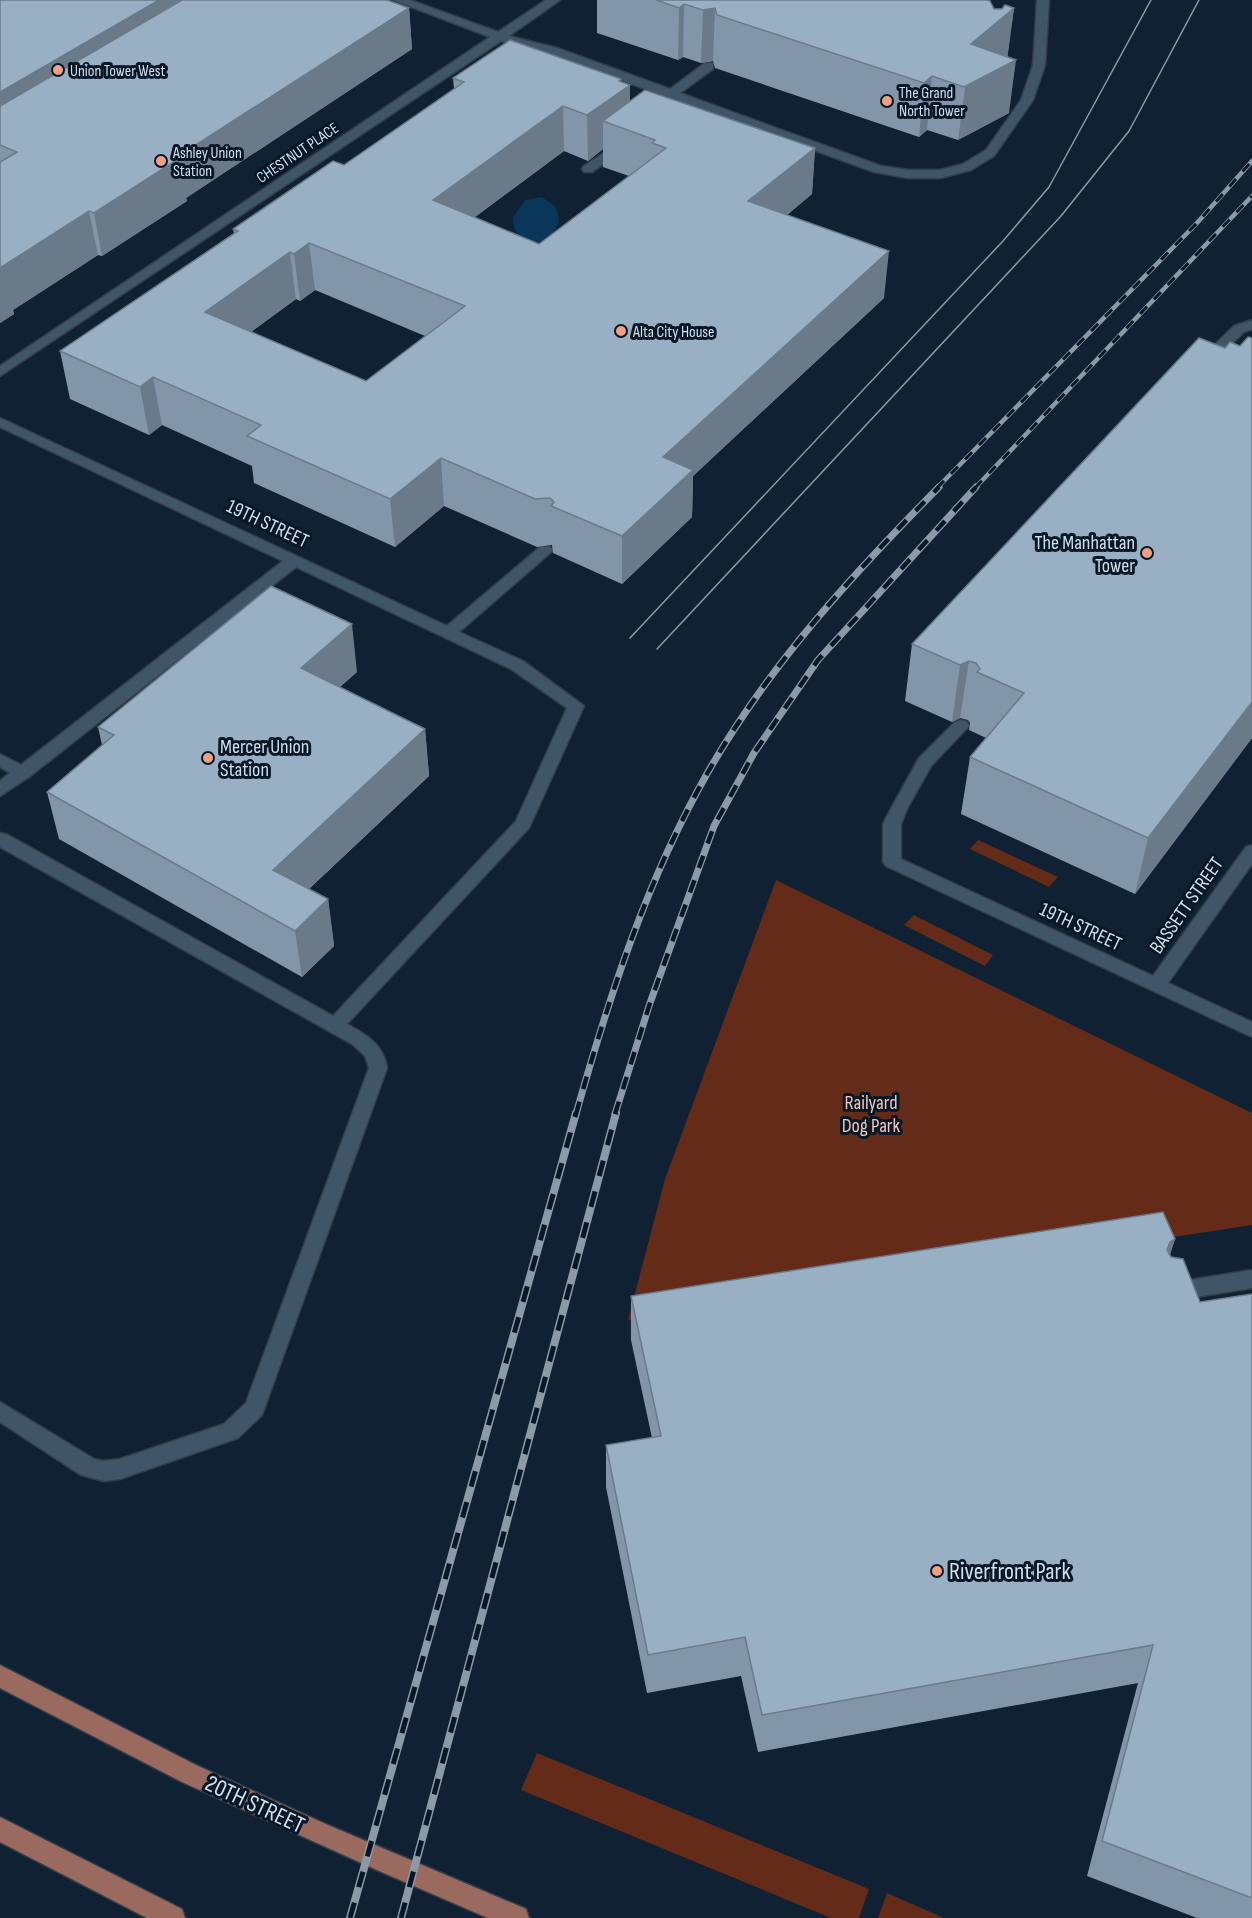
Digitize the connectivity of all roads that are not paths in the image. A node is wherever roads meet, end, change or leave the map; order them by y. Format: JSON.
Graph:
{"nodes":[{"id":1,"x":399,"y":0,"type":"edge"},
{"id":2,"x":554,"y":0,"type":"edge"},
{"id":3,"x":1043,"y":0,"type":"edge"},
{"id":4,"x":500,"y":37,"type":"junction"},
{"id":5,"x":710,"y":66,"type":"edge"},
{"id":6,"x":671,"y":94,"type":"junction"},
{"id":7,"x":684,"y":99,"type":"junction"},
{"id":8,"x":668,"y":111,"type":"edge"},
{"id":9,"x":634,"y":136,"type":"edge"},
{"id":10,"x":588,"y":170,"type":"dead end"},
{"id":11,"x":1252,"y":324,"type":"edge"},
{"id":12,"x":1212,"y":355,"type":"edge"},
{"id":13,"x":0,"y":372,"type":"edge"},
{"id":14,"x":0,"y":422,"type":"edge"},
{"id":15,"x":545,"y":550,"type":"edge"},
{"id":16,"x":295,"y":560,"type":"junction"},
{"id":17,"x":448,"y":633,"type":"junction"},
{"id":18,"x":961,"y":726,"type":"edge"},
{"id":19,"x":0,"y":760,"type":"edge"},
{"id":20,"x":23,"y":773,"type":"junction"},
{"id":21,"x":0,"y":790,"type":"edge"},
{"id":22,"x":0,"y":841,"type":"edge"},
{"id":23,"x":1252,"y":851,"type":"edge"},
{"id":24,"x":1156,"y":986,"type":"junction"},
{"id":25,"x":335,"y":1025,"type":"junction"},
{"id":26,"x":1252,"y":1030,"type":"edge"},
{"id":27,"x":1252,"y":1280,"type":"edge"},
{"id":28,"x":1165,"y":1293,"type":"edge"},
{"id":29,"x":0,"y":1411,"type":"edge"},
{"id":30,"x":0,"y":1676,"type":"edge"},
{"id":31,"x":0,"y":1829,"type":"edge"},
{"id":32,"x":173,"y":1918,"type":"edge"},
{"id":33,"x":517,"y":1918,"type":"edge"}],
"edges":[{"from":1,"to":4,"type":"street"},
{"from":2,"to":4,"type":"street","name":"CHESTNUT PLACE"},
{"from":3,"to":7,"type":"street"},
{"from":4,"to":6,"type":"street"},
{"from":4,"to":13,"type":"street","name":"CHESTNUT PLACE"},
{"from":5,"to":6,"type":"street"},
{"from":6,"to":7,"type":"street"},
{"from":7,"to":8,"type":"street"},
{"from":9,"to":10,"type":"street"},
{"from":11,"to":12,"type":"street"},
{"from":14,"to":16,"type":"street","name":"19TH STREET"},
{"from":15,"to":17,"type":"street"},
{"from":16,"to":17,"type":"street","name":"19TH STREET"},
{"from":16,"to":20,"type":"street"},
{"from":17,"to":25,"type":"street","name":"19TH STREET"},
{"from":18,"to":24,"type":"street","name":"19TH STREET"},
{"from":19,"to":20,"type":"street"},
{"from":20,"to":21,"type":"street"},
{"from":22,"to":25,"type":"street"},
{"from":23,"to":24,"type":"street","name":"BASSETT STREET"},
{"from":24,"to":26,"type":"street","name":"19TH STREET"},
{"from":25,"to":29,"type":"street"},
{"from":27,"to":28,"type":"street"},
{"from":30,"to":33,"type":"main road","name":"20TH STREET"},
{"from":31,"to":32,"type":"main road"}]}
